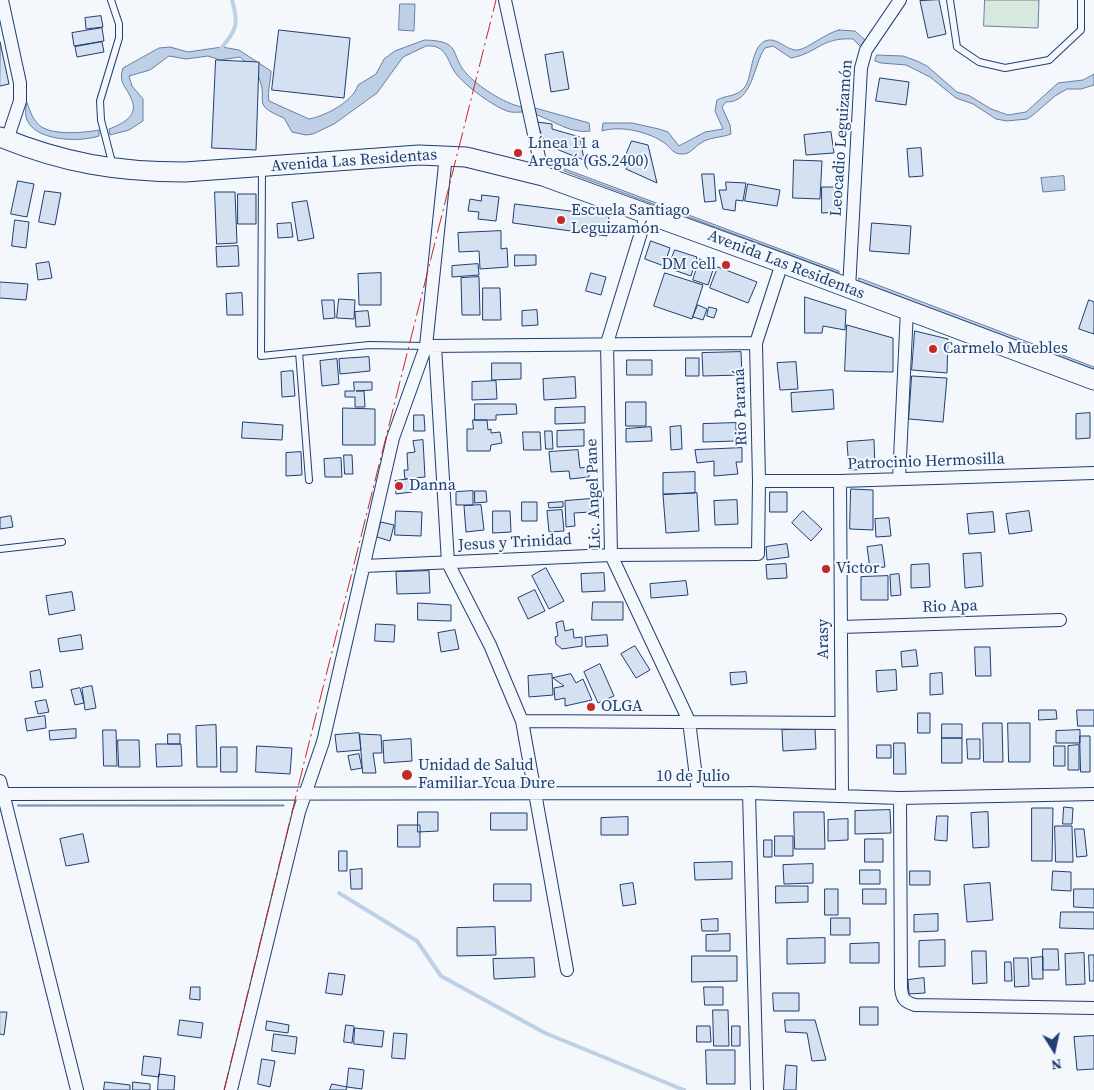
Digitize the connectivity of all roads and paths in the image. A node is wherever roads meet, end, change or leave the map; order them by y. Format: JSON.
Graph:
{"nodes":[{"id":1,"x":2,"y":0,"type":"edge"},
{"id":2,"x":111,"y":0,"type":"edge"},
{"id":3,"x":504,"y":0,"type":"edge"},
{"id":4,"x":900,"y":0,"type":"edge"},
{"id":5,"x":950,"y":0,"type":"edge"},
{"id":6,"x":1081,"y":0,"type":"edge"},
{"id":7,"x":4,"y":138,"type":"edge"},
{"id":8,"x":446,"y":155,"type":"junction"},
{"id":9,"x":262,"y":166,"type":"junction"},
{"id":10,"x":114,"y":170,"type":"junction"},
{"id":11,"x":543,"y":176,"type":"junction"},
{"id":12,"x":647,"y":213,"type":"junction"},
{"id":13,"x":782,"y":262,"type":"junction"},
{"id":14,"x":849,"y":289,"type":"junction"},
{"id":15,"x":907,"y":310,"type":"junction"},
{"id":16,"x":607,"y":343,"type":"junction"},
{"id":17,"x":756,"y":343,"type":"junction"},
{"id":18,"x":431,"y":346,"type":"junction"},
{"id":19,"x":299,"y":352,"type":"junction"},
{"id":20,"x":1094,"y":380,"type":"edge"},
{"id":21,"x":1094,"y":473,"type":"edge"},
{"id":22,"x":899,"y":479,"type":"junction"},
{"id":23,"x":309,"y":480,"type":"dead end"},
{"id":24,"x":759,"y":481,"type":"junction"},
{"id":25,"x":840,"y":481,"type":"junction"},
{"id":26,"x":62,"y":542,"type":"dead end"},
{"id":27,"x":0,"y":548,"type":"edge"},
{"id":28,"x":758,"y":554,"type":"joint"},
{"id":29,"x":611,"y":555,"type":"junction"},
{"id":30,"x":448,"y":563,"type":"junction"},
{"id":31,"x":364,"y":566,"type":"junction"},
{"id":32,"x":1060,"y":620,"type":"dead end"},
{"id":33,"x":840,"y":627,"type":"junction"},
{"id":34,"x":522,"y":721,"type":"junction"},
{"id":35,"x":689,"y":721,"type":"junction"},
{"id":36,"x":841,"y":723,"type":"junction"},
{"id":37,"x":0,"y":781,"type":"edge"},
{"id":38,"x":749,"y":792,"type":"junction"},
{"id":39,"x":535,"y":793,"type":"junction"},
{"id":40,"x":698,"y":793,"type":"junction"},
{"id":41,"x":2,"y":794,"type":"edge"},
{"id":42,"x":1094,"y":794,"type":"edge"},
{"id":43,"x":306,"y":795,"type":"junction"},
{"id":44,"x":842,"y":796,"type":"junction"},
{"id":45,"x":900,"y":798,"type":"junction"},
{"id":46,"x":566,"y":970,"type":"dead end"},
{"id":47,"x":1094,"y":1008,"type":"edge"},
{"id":48,"x":77,"y":1090,"type":"edge"},
{"id":49,"x":231,"y":1090,"type":"edge"},
{"id":50,"x":757,"y":1090,"type":"edge"}],
"edges":[{"from":1,"to":7,"type":"street"},
{"from":2,"to":10,"type":"lane"},
{"from":3,"to":11,"type":"street"},
{"from":4,"to":14,"type":"street","name":"Leocadio Leguizamón"},
{"from":5,"to":6,"type":"lane"},
{"from":7,"to":10,"type":"main road","name":"Avenida Las Residentas"},
{"from":8,"to":9,"type":"main road","name":"Avenida Las Residentas"},
{"from":8,"to":11,"type":"main road","name":"Avenida Las Residentas"},
{"from":8,"to":18,"type":"street"},
{"from":9,"to":10,"type":"main road","name":"Avenida Las Residentas"},
{"from":9,"to":19,"type":"lane"},
{"from":11,"to":12,"type":"main road","name":"Avenida Las Residentas"},
{"from":12,"to":13,"type":"main road","name":"Avenida Las Residentas"},
{"from":12,"to":16,"type":"street","name":"Lic. Angel Pane"},
{"from":13,"to":14,"type":"main road","name":"Avenida Las Residentas"},
{"from":13,"to":17,"type":"street","name":"Rio Paraná"},
{"from":14,"to":15,"type":"main road","name":"Avenida Las Residentas"},
{"from":15,"to":20,"type":"main road","name":"Avenida Las Residentas"},
{"from":15,"to":22,"type":"street"},
{"from":16,"to":17,"type":"street"},
{"from":16,"to":18,"type":"street"},
{"from":16,"to":29,"type":"street","name":"Lic. Angel Pane"},
{"from":17,"to":24,"type":"street","name":"Rio Paraná"},
{"from":18,"to":19,"type":"lane"},
{"from":18,"to":30,"type":"street"},
{"from":18,"to":31,"type":"street"},
{"from":19,"to":23,"type":"lane"},
{"from":21,"to":22,"type":"street","name":"Patrocinio Hermosilla"},
{"from":22,"to":25,"type":"street","name":"Patrocinio Hermosilla"},
{"from":24,"to":25,"type":"street","name":"Patrocinio Hermosilla"},
{"from":24,"to":28,"type":"street","name":"Rio Paraná"},
{"from":25,"to":33,"type":"street","name":"Arasy"},
{"from":26,"to":27,"type":"lane"},
{"from":28,"to":29,"type":"street","name":"Jesus y Trinidad"},
{"from":29,"to":30,"type":"street","name":"Jesus y Trinidad"},
{"from":29,"to":35,"type":"street","name":"Lic. Angel Pane"},
{"from":30,"to":31,"type":"street","name":"Jesus y Trinidad"},
{"from":30,"to":34,"type":"street"},
{"from":31,"to":43,"type":"street"},
{"from":32,"to":33,"type":"street","name":"Rio Apa"},
{"from":33,"to":36,"type":"street","name":"Arasy"},
{"from":34,"to":35,"type":"street"},
{"from":34,"to":39,"type":"street"},
{"from":35,"to":36,"type":"street"},
{"from":35,"to":40,"type":"street","name":"Lic. Angel Pane"},
{"from":36,"to":44,"type":"street","name":"Arasy"},
{"from":37,"to":41,"type":"street"},
{"from":38,"to":40,"type":"street","name":"10 de Julio"},
{"from":38,"to":44,"type":"street","name":"10 de Julio"},
{"from":38,"to":50,"type":"street"},
{"from":39,"to":40,"type":"street","name":"10 de Julio"},
{"from":39,"to":43,"type":"street","name":"10 de Julio"},
{"from":39,"to":46,"type":"street"},
{"from":41,"to":43,"type":"street","name":"10 de Julio"},
{"from":41,"to":48,"type":"street"},
{"from":42,"to":45,"type":"street","name":"10 de Julio"},
{"from":43,"to":49,"type":"street"},
{"from":44,"to":45,"type":"street","name":"10 de Julio"},
{"from":45,"to":47,"type":"street"}]}
